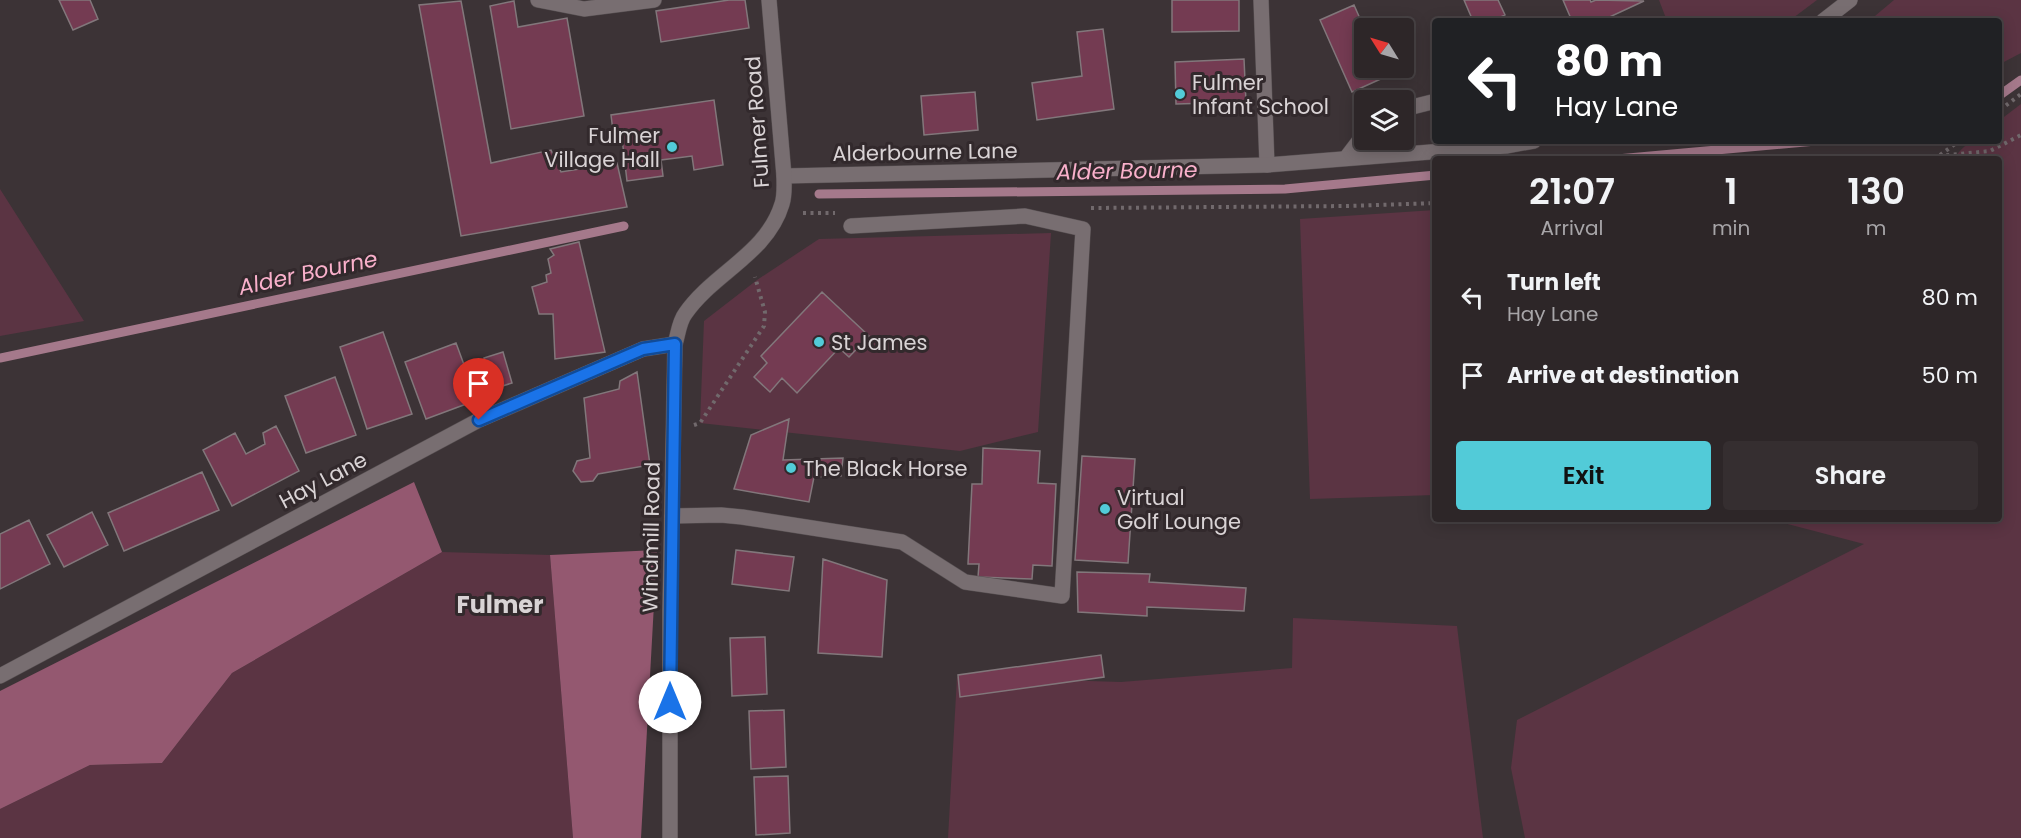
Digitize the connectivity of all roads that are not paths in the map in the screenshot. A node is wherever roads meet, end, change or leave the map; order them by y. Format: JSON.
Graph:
{"nodes":[{"id":1,"x":538,"y":0,"type":"edge"},
{"id":2,"x":654,"y":0,"type":"edge"},
{"id":3,"x":769,"y":0,"type":"edge"},
{"id":4,"x":1261,"y":0,"type":"edge"},
{"id":5,"x":1850,"y":0,"type":"edge"},
{"id":6,"x":1827,"y":18,"type":"edge"},
{"id":7,"x":1432,"y":102,"type":"edge"},
{"id":8,"x":1414,"y":106,"type":"edge"},
{"id":9,"x":1517,"y":144,"type":"edge"},
{"id":10,"x":1354,"y":147,"type":"edge"},
{"id":11,"x":1346,"y":158,"type":"junction"},
{"id":12,"x":1267,"y":165,"type":"junction"},
{"id":13,"x":784,"y":176,"type":"junction"},
{"id":14,"x":850,"y":226,"type":"dead end"},
{"id":15,"x":675,"y":344,"type":"junction"},
{"id":16,"x":672,"y":516,"type":"junction"},
{"id":17,"x":0,"y":676,"type":"edge"},
{"id":18,"x":670,"y":838,"type":"edge"}],
"edges":[{"from":1,"to":2,"type":"street"},
{"from":3,"to":13,"type":"street","name":"Fulmer Road"},
{"from":4,"to":12,"type":"street"},
{"from":5,"to":6,"type":"street"},
{"from":7,"to":8,"type":"street"},
{"from":9,"to":11,"type":"street","name":"Alderbourne Lane"},
{"from":10,"to":11,"type":"street"},
{"from":11,"to":12,"type":"street","name":"Alderbourne Lane"},
{"from":12,"to":13,"type":"street","name":"Alderbourne Lane"},
{"from":13,"to":15,"type":"street","name":"Fulmer Road"},
{"from":14,"to":16,"type":"street"},
{"from":15,"to":16,"type":"street","name":"Windmill Road"},
{"from":15,"to":17,"type":"street","name":"Hay Lane"},
{"from":16,"to":18,"type":"street","name":"Windmill Road"}]}
